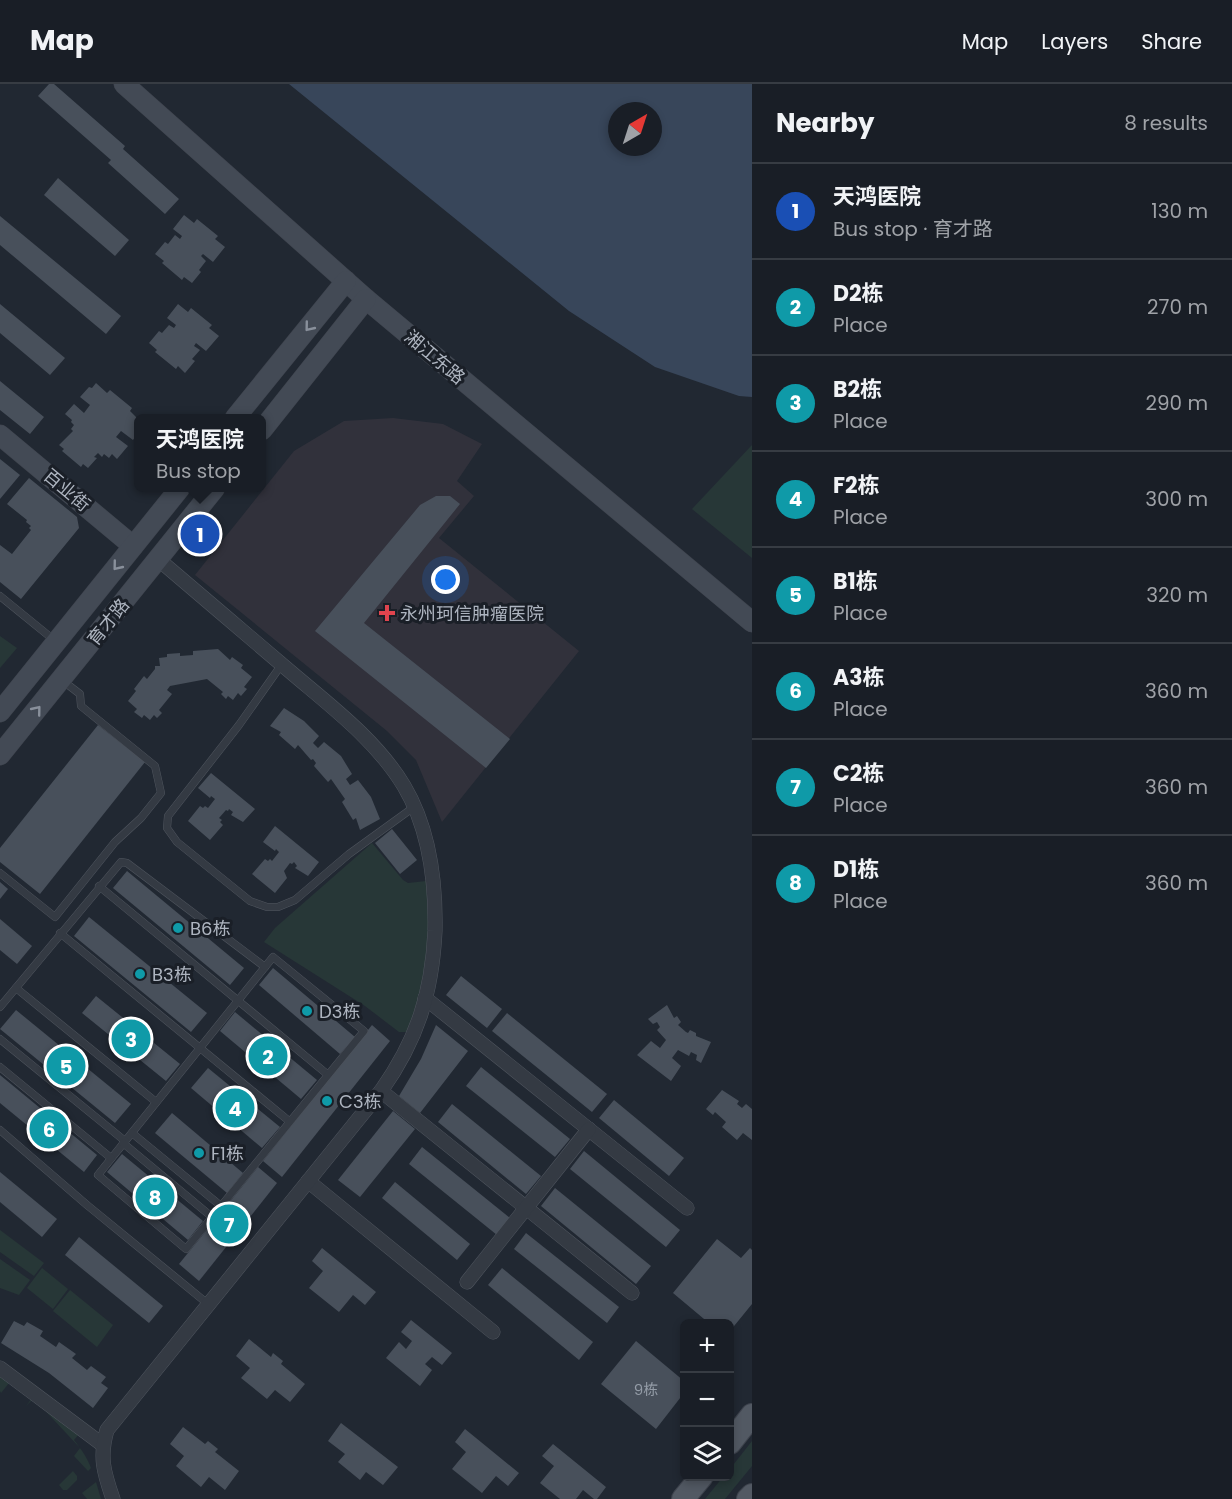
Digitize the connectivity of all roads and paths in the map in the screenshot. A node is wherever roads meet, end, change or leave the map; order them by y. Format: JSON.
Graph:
{"nodes":[{"id":1,"x":124,"y":84,"type":"edge"},
{"id":2,"x":346,"y":282,"type":"junction"},
{"id":3,"x":366,"y":299,"type":"junction"},
{"id":4,"x":238,"y":414,"type":"edge"},
{"id":5,"x":266,"y":424,"type":"edge"},
{"id":6,"x":0,"y":435,"type":"edge"},
{"id":7,"x":177,"y":492,"type":"edge"},
{"id":8,"x":212,"y":492,"type":"edge"},
{"id":9,"x":133,"y":546,"type":"junction"},
{"id":10,"x":158,"y":559,"type":"junction"},
{"id":11,"x":0,"y":596,"type":"edge"},
{"id":12,"x":752,"y":622,"type":"edge"},
{"id":13,"x":56,"y":642,"type":"junction"},
{"id":14,"x":282,"y":664,"type":"junction"},
{"id":15,"x":61,"y":679,"type":"junction"},
{"id":16,"x":0,"y":712,"type":"edge"},
{"id":17,"x":0,"y":755,"type":"edge"},
{"id":18,"x":414,"y":807,"type":"junction"},
{"id":19,"x":0,"y":873,"type":"edge"},
{"id":20,"x":99,"y":886,"type":"junction"},
{"id":21,"x":60,"y":933,"type":"junction"},
{"id":22,"x":265,"y":967,"type":"junction"},
{"id":23,"x":15,"y":988,"type":"junction"},
{"id":24,"x":425,"y":998,"type":"junction"},
{"id":25,"x":238,"y":1000,"type":"junction"},
{"id":26,"x":0,"y":1007,"type":"edge"},
{"id":27,"x":0,"y":1039,"type":"edge"},
{"id":28,"x":200,"y":1048,"type":"junction"},
{"id":29,"x":0,"y":1067,"type":"edge"},
{"id":30,"x":327,"y":1074,"type":"junction"},
{"id":31,"x":381,"y":1091,"type":"junction"},
{"id":32,"x":156,"y":1102,"type":"junction"},
{"id":33,"x":289,"y":1121,"type":"junction"},
{"id":34,"x":589,"y":1129,"type":"junction"},
{"id":35,"x":0,"y":1130,"type":"edge"},
{"id":36,"x":132,"y":1133,"type":"junction"},
{"id":37,"x":124,"y":1142,"type":"junction"},
{"id":38,"x":111,"y":1158,"type":"junction"},
{"id":39,"x":308,"y":1181,"type":"junction"},
{"id":40,"x":221,"y":1206,"type":"junction"},
{"id":41,"x":526,"y":1208,"type":"junction"},
{"id":42,"x":687,"y":1208,"type":"dead end"},
{"id":43,"x":212,"y":1217,"type":"junction"},
{"id":44,"x":467,"y":1282,"type":"dead end"},
{"id":45,"x":632,"y":1293,"type":"dead end"},
{"id":46,"x":208,"y":1304,"type":"junction"},
{"id":47,"x":493,"y":1332,"type":"dead end"},
{"id":48,"x":0,"y":1368,"type":"edge"},
{"id":49,"x":752,"y":1415,"type":"edge"},
{"id":50,"x":734,"y":1437,"type":"edge"},
{"id":51,"x":103,"y":1445,"type":"junction"},
{"id":52,"x":698,"y":1481,"type":"edge"},
{"id":53,"x":752,"y":1495,"type":"edge"},
{"id":54,"x":113,"y":1499,"type":"edge"},
{"id":55,"x":684,"y":1499,"type":"edge"},
{"id":56,"x":748,"y":1499,"type":"edge"}],
"edges":[{"from":1,"to":2,"type":"main road","name":"湘江东路"},
{"from":2,"to":3,"type":"main road","name":"湘江东路"},
{"from":2,"to":4,"type":"main road","one_way":true},
{"from":3,"to":5,"type":"main road"},
{"from":3,"to":12,"type":"main road","name":"湘江东路"},
{"from":6,"to":9,"type":"main road","name":"百业街"},
{"from":7,"to":9,"type":"main road","name":"育才路"},
{"from":8,"to":10,"type":"main road","name":"育才路"},
{"from":9,"to":13,"type":"main road","name":"育才路","one_way":true},
{"from":10,"to":14,"type":"street"},
{"from":10,"to":15,"type":"main road","name":"育才路"},
{"from":11,"to":13,"type":"lane"},
{"from":13,"to":16,"type":"main road","name":"育才路"},
{"from":14,"to":18,"type":"street"},
{"from":14,"to":18,"type":"lane"},
{"from":17,"to":15,"type":"main road","name":"育才路","one_way":true},
{"from":15,"to":19,"type":"lane"},
{"from":18,"to":24,"type":"street"},
{"from":20,"to":21,"type":"lane"},
{"from":20,"to":22,"type":"lane"},
{"from":20,"to":25,"type":"lane"},
{"from":21,"to":23,"type":"lane"},
{"from":21,"to":28,"type":"lane"},
{"from":22,"to":25,"type":"lane"},
{"from":22,"to":30,"type":"lane"},
{"from":23,"to":26,"type":"lane"},
{"from":23,"to":32,"type":"lane"},
{"from":24,"to":31,"type":"street"},
{"from":24,"to":34,"type":"street"},
{"from":25,"to":28,"type":"lane"},
{"from":25,"to":30,"type":"lane"},
{"from":27,"to":37,"type":"lane"},
{"from":28,"to":32,"type":"lane"},
{"from":28,"to":33,"type":"lane"},
{"from":29,"to":38,"type":"lane"},
{"from":30,"to":33,"type":"lane"},
{"from":31,"to":39,"type":"street"},
{"from":31,"to":41,"type":"street"},
{"from":32,"to":36,"type":"lane"},
{"from":33,"to":40,"type":"lane"},
{"from":34,"to":41,"type":"street"},
{"from":34,"to":42,"type":"street"},
{"from":35,"to":46,"type":"lane"},
{"from":36,"to":37,"type":"lane"},
{"from":36,"to":40,"type":"lane"},
{"from":37,"to":38,"type":"lane"},
{"from":37,"to":43,"type":"lane"},
{"from":38,"to":43,"type":"lane"},
{"from":39,"to":46,"type":"street"},
{"from":39,"to":47,"type":"street"},
{"from":40,"to":43,"type":"lane"},
{"from":41,"to":44,"type":"street"},
{"from":41,"to":45,"type":"street"},
{"from":46,"to":51,"type":"street"},
{"from":48,"to":51,"type":"street"},
{"from":49,"to":50,"type":"main road"},
{"from":51,"to":54,"type":"street"},
{"from":52,"to":55,"type":"main road"},
{"from":53,"to":56,"type":"main road"}]}
